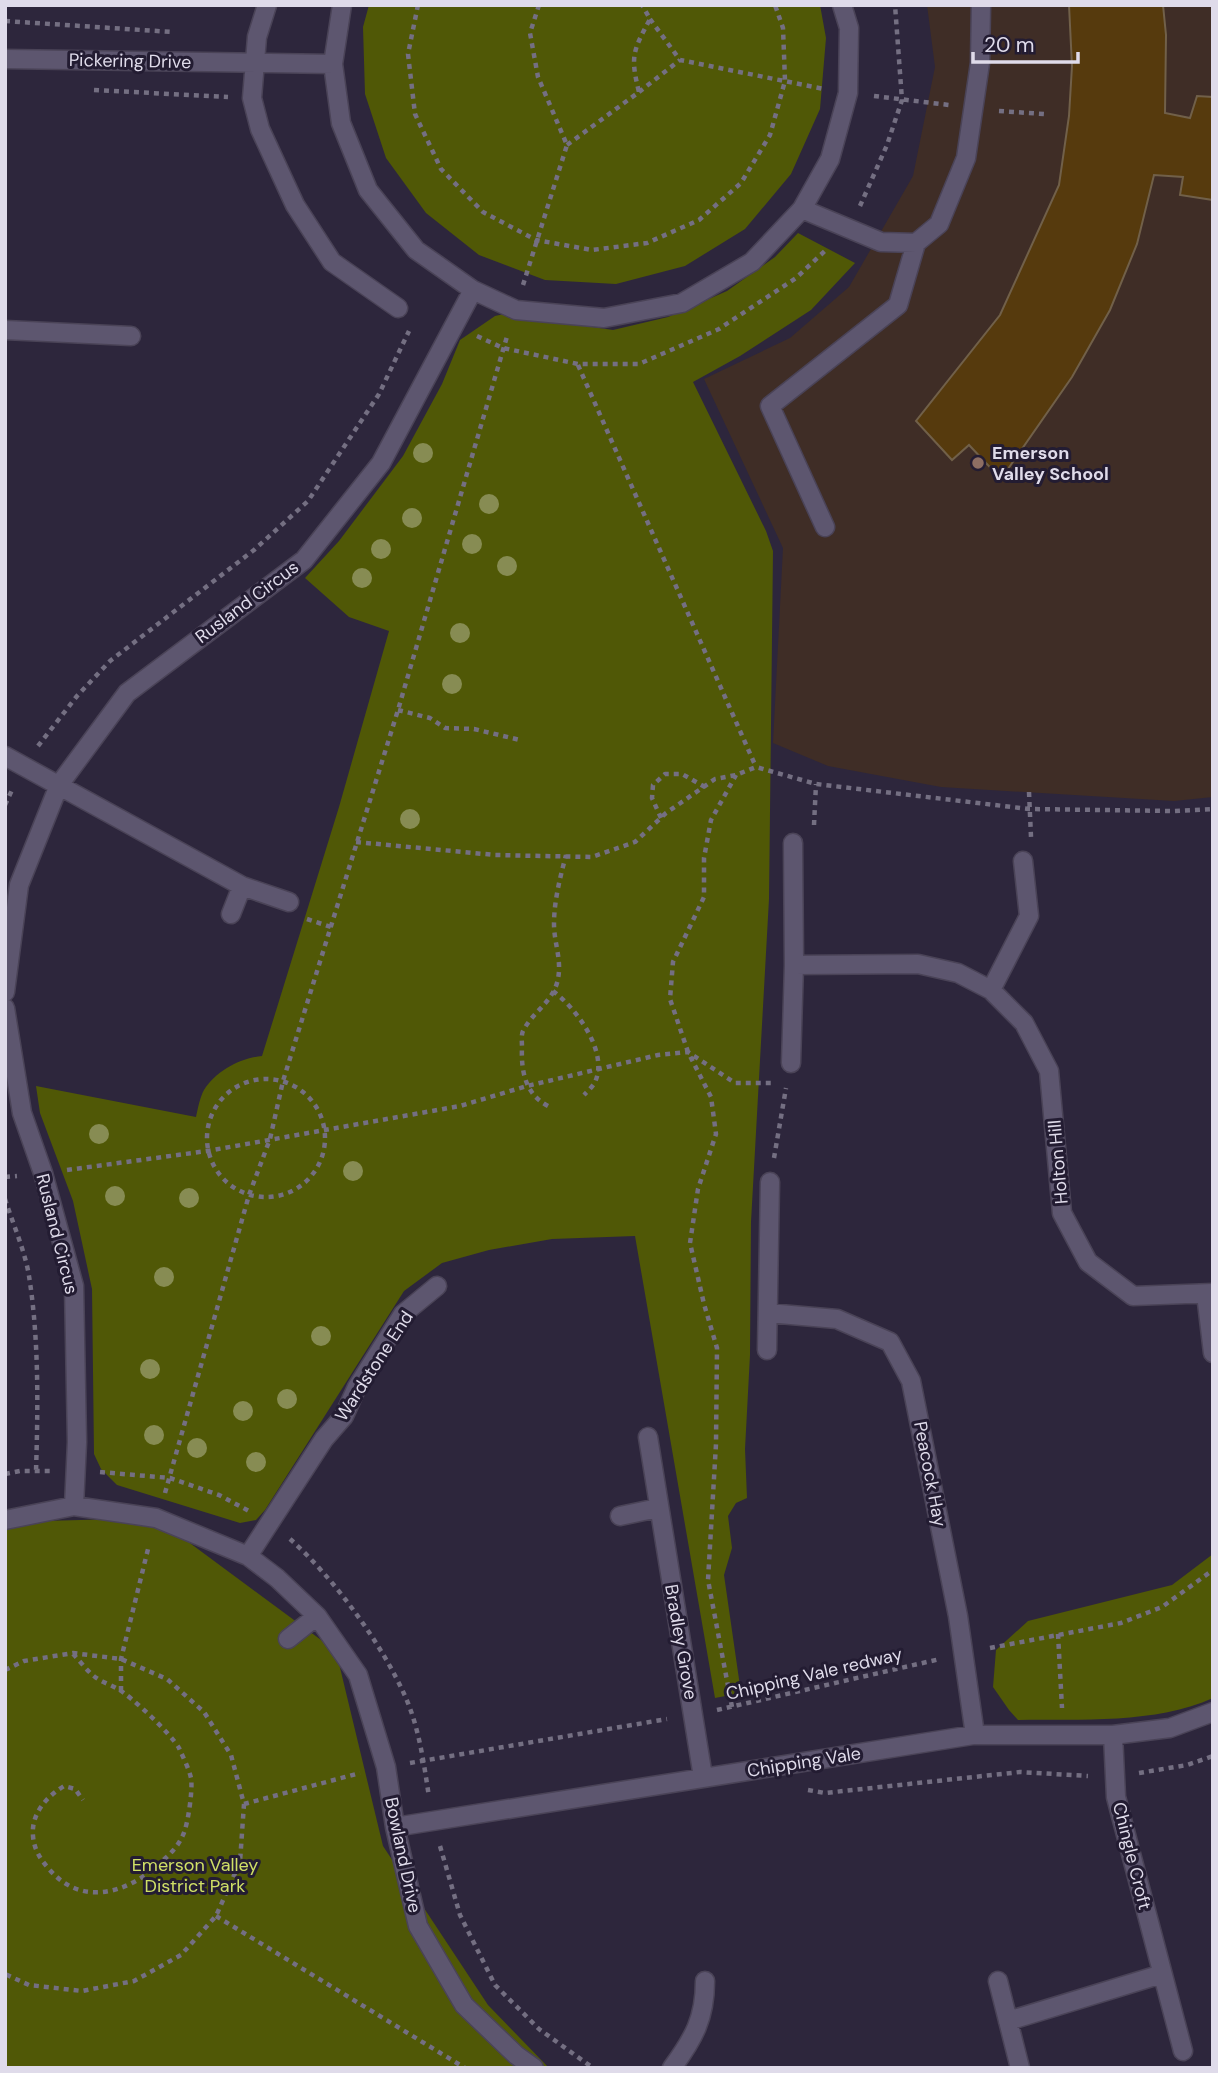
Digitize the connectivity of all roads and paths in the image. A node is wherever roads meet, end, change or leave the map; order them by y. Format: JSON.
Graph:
{"nodes":[{"id":1,"x":267,"y":5,"type":"edge"},
{"id":2,"x":342,"y":5,"type":"edge"},
{"id":3,"x":418,"y":5,"type":"edge"},
{"id":4,"x":539,"y":5,"type":"edge"},
{"id":5,"x":642,"y":5,"type":"edge"},
{"id":6,"x":775,"y":5,"type":"edge"},
{"id":7,"x":842,"y":5,"type":"edge"},
{"id":8,"x":981,"y":5,"type":"edge"},
{"id":9,"x":650,"y":19,"type":"junction"},
{"id":10,"x":5,"y":21,"type":"edge"},
{"id":11,"x":177,"y":32,"type":"dead end"},
{"id":12,"x":5,"y":59,"type":"edge"},
{"id":13,"x":680,"y":60,"type":"junction"},
{"id":14,"x":255,"y":63,"type":"junction"},
{"id":15,"x":333,"y":64,"type":"junction"},
{"id":16,"x":785,"y":81,"type":"junction"},
{"id":17,"x":88,"y":90,"type":"dead end"},
{"id":18,"x":639,"y":92,"type":"junction"},
{"id":19,"x":252,"y":98,"type":"junction"},
{"id":20,"x":567,"y":145,"type":"junction"},
{"id":21,"x":803,"y":209,"type":"junction"},
{"id":22,"x":536,"y":240,"type":"junction"},
{"id":23,"x":916,"y":243,"type":"junction"},
{"id":24,"x":473,"y":290,"type":"junction"},
{"id":25,"x":398,"y":308,"type":"dead end"},
{"id":26,"x":516,"y":310,"type":"junction"},
{"id":27,"x":415,"y":319,"type":"dead end"},
{"id":28,"x":5,"y":330,"type":"edge"},
{"id":29,"x":131,"y":336,"type":"dead end"},
{"id":30,"x":578,"y":364,"type":"dead end"},
{"id":31,"x":825,"y":527,"type":"dead end"},
{"id":32,"x":398,"y":710,"type":"junction"},
{"id":33,"x":520,"y":740,"type":"dead end"},
{"id":34,"x":5,"y":756,"type":"edge"},
{"id":35,"x":23,"y":765,"type":"junction"},
{"id":36,"x":756,"y":767,"type":"junction"},
{"id":37,"x":736,"y":775,"type":"junction"},
{"id":38,"x":816,"y":784,"type":"junction"},
{"id":39,"x":59,"y":785,"type":"junction"},
{"id":40,"x":705,"y":787,"type":"junction"},
{"id":41,"x":1029,"y":792,"type":"dead end"},
{"id":42,"x":5,"y":805,"type":"edge"},
{"id":43,"x":1029,"y":809,"type":"junction"},
{"id":44,"x":1213,"y":809,"type":"edge"},
{"id":45,"x":661,"y":818,"type":"junction"},
{"id":46,"x":356,"y":842,"type":"junction"},
{"id":47,"x":793,"y":843,"type":"joint"},
{"id":48,"x":566,"y":856,"type":"junction"},
{"id":49,"x":1023,"y":861,"type":"joint"},
{"id":50,"x":242,"y":886,"type":"junction"},
{"id":51,"x":289,"y":902,"type":"dead end"},
{"id":52,"x":231,"y":914,"type":"dead end"},
{"id":53,"x":794,"y":965,"type":"junction"},
{"id":54,"x":991,"y":990,"type":"junction"},
{"id":55,"x":5,"y":992,"type":"edge"},
{"id":56,"x":553,"y":992,"type":"junction"},
{"id":57,"x":5,"y":1008,"type":"edge"},
{"id":58,"x":688,"y":1052,"type":"junction"},
{"id":59,"x":791,"y":1063,"type":"joint"},
{"id":60,"x":599,"y":1068,"type":"junction"},
{"id":61,"x":283,"y":1080,"type":"junction"},
{"id":62,"x":787,"y":1083,"type":"junction"},
{"id":63,"x":527,"y":1086,"type":"junction"},
{"id":64,"x":584,"y":1095,"type":"dead end"},
{"id":65,"x":548,"y":1106,"type":"dead end"},
{"id":66,"x":13,"y":1115,"type":"edge"},
{"id":67,"x":325,"y":1129,"type":"junction"},
{"id":68,"x":270,"y":1139,"type":"junction"},
{"id":69,"x":207,"y":1151,"type":"junction"},
{"id":70,"x":43,"y":1173,"type":"junction"},
{"id":71,"x":770,"y":1182,"type":"joint"},
{"id":72,"x":249,"y":1195,"type":"junction"},
{"id":73,"x":5,"y":1199,"type":"edge"},
{"id":74,"x":437,"y":1286,"type":"dead end"},
{"id":75,"x":1209,"y":1294,"type":"edge"},
{"id":76,"x":768,"y":1313,"type":"junction"},
{"id":77,"x":767,"y":1350,"type":"dead end"},
{"id":78,"x":1213,"y":1353,"type":"edge"},
{"id":79,"x":648,"y":1437,"type":"dead end"},
{"id":80,"x":36,"y":1471,"type":"dead end"},
{"id":81,"x":74,"y":1506,"type":"junction"},
{"id":82,"x":658,"y":1508,"type":"junction"},
{"id":83,"x":620,"y":1516,"type":"dead end"},
{"id":84,"x":156,"y":1518,"type":"junction"},
{"id":85,"x":5,"y":1520,"type":"edge"},
{"id":86,"x":248,"y":1556,"type":"junction"},
{"id":87,"x":1213,"y":1570,"type":"edge"},
{"id":88,"x":317,"y":1616,"type":"junction"},
{"id":89,"x":1058,"y":1634,"type":"junction"},
{"id":90,"x":288,"y":1639,"type":"dead end"},
{"id":91,"x":73,"y":1653,"type":"junction"},
{"id":92,"x":964,"y":1654,"type":"junction"},
{"id":93,"x":121,"y":1659,"type":"junction"},
{"id":94,"x":5,"y":1670,"type":"edge"},
{"id":95,"x":121,"y":1691,"type":"junction"},
{"id":96,"x":732,"y":1707,"type":"junction"},
{"id":97,"x":1213,"y":1712,"type":"edge"},
{"id":98,"x":693,"y":1714,"type":"junction"},
{"id":99,"x":1063,"y":1734,"type":"junction"},
{"id":100,"x":975,"y":1735,"type":"junction"},
{"id":101,"x":1113,"y":1735,"type":"junction"},
{"id":102,"x":1213,"y":1756,"type":"edge"},
{"id":103,"x":386,"y":1767,"type":"junction"},
{"id":104,"x":703,"y":1777,"type":"junction"},
{"id":105,"x":1115,"y":1777,"type":"junction"},
{"id":106,"x":806,"y":1789,"type":"dead end"},
{"id":107,"x":83,"y":1800,"type":"dead end"},
{"id":108,"x":244,"y":1804,"type":"junction"},
{"id":109,"x":395,"y":1827,"type":"junction"},
{"id":110,"x":216,"y":1916,"type":"junction"},
{"id":111,"x":5,"y":1974,"type":"edge"},
{"id":112,"x":1162,"y":1974,"type":"junction"},
{"id":113,"x":705,"y":1981,"type":"dead end"},
{"id":114,"x":998,"y":1981,"type":"dead end"},
{"id":115,"x":1008,"y":2021,"type":"junction"},
{"id":116,"x":1183,"y":2051,"type":"dead end"},
{"id":117,"x":465,"y":2068,"type":"edge"},
{"id":118,"x":534,"y":2068,"type":"edge"},
{"id":119,"x":673,"y":2068,"type":"edge"},
{"id":120,"x":1020,"y":2068,"type":"edge"}],
"edges":[{"from":1,"to":14,"type":"street"},
{"from":2,"to":15,"type":"street"},
{"from":3,"to":22,"type":"path"},
{"from":4,"to":20,"type":"path"},
{"from":5,"to":9,"type":"path"},
{"from":6,"to":16,"type":"path"},
{"from":7,"to":21,"type":"street"},
{"from":8,"to":23,"type":"street"},
{"from":9,"to":13,"type":"path"},
{"from":9,"to":18,"type":"path"},
{"from":10,"to":11,"type":"path"},
{"from":12,"to":14,"type":"street","name":"Pickering Drive"},
{"from":13,"to":16,"type":"path"},
{"from":13,"to":18,"type":"path"},
{"from":14,"to":15,"type":"street","name":"Pickering Drive"},
{"from":14,"to":19,"type":"street"},
{"from":15,"to":24,"type":"street"},
{"from":16,"to":22,"type":"path"},
{"from":17,"to":19,"type":"path"},
{"from":18,"to":20,"type":"path"},
{"from":19,"to":25,"type":"street"},
{"from":20,"to":22,"type":"path"},
{"from":21,"to":23,"type":"street"},
{"from":21,"to":26,"type":"street"},
{"from":22,"to":26,"type":"path"},
{"from":23,"to":31,"type":"street"},
{"from":24,"to":26,"type":"street"},
{"from":24,"to":39,"type":"street","name":"Rusland Circus"},
{"from":26,"to":32,"type":"path"},
{"from":27,"to":35,"type":"path"},
{"from":28,"to":29,"type":"street"},
{"from":30,"to":36,"type":"path"},
{"from":32,"to":33,"type":"path"},
{"from":32,"to":46,"type":"path"},
{"from":34,"to":35,"type":"street"},
{"from":35,"to":39,"type":"street"},
{"from":35,"to":42,"type":"path"},
{"from":36,"to":37,"type":"path"},
{"from":36,"to":38,"type":"path"},
{"from":37,"to":40,"type":"path"},
{"from":37,"to":58,"type":"path"},
{"from":38,"to":43,"type":"path"},
{"from":38,"to":47,"type":"path"},
{"from":39,"to":50,"type":"street"},
{"from":39,"to":55,"type":"street","name":"Rusland Circus"},
{"from":40,"to":45,"type":"path"},
{"from":40,"to":45,"type":"path"},
{"from":41,"to":43,"type":"path"},
{"from":43,"to":44,"type":"path"},
{"from":43,"to":49,"type":"path"},
{"from":45,"to":48,"type":"path"},
{"from":46,"to":48,"type":"path"},
{"from":46,"to":61,"type":"path"},
{"from":47,"to":53,"type":"street"},
{"from":48,"to":56,"type":"path"},
{"from":49,"to":54,"type":"street"},
{"from":50,"to":51,"type":"street"},
{"from":50,"to":52,"type":"street"},
{"from":53,"to":54,"type":"street","name":"Holton Hill"},
{"from":53,"to":59,"type":"street"},
{"from":54,"to":75,"type":"street","name":"Holton Hill"},
{"from":56,"to":60,"type":"path"},
{"from":56,"to":63,"type":"path"},
{"from":57,"to":66,"type":"street","name":"Rusland Circus"},
{"from":58,"to":60,"type":"path"},
{"from":58,"to":62,"type":"path"},
{"from":58,"to":96,"type":"path"},
{"from":59,"to":62,"type":"path"},
{"from":60,"to":63,"type":"path"},
{"from":60,"to":64,"type":"path"},
{"from":61,"to":67,"type":"path"},
{"from":61,"to":68,"type":"path"},
{"from":61,"to":69,"type":"path"},
{"from":62,"to":71,"type":"path"},
{"from":63,"to":65,"type":"path"},
{"from":63,"to":67,"type":"path"},
{"from":66,"to":70,"type":"street","name":"Rusland Circus"},
{"from":67,"to":68,"type":"path"},
{"from":67,"to":72,"type":"path"},
{"from":68,"to":69,"type":"path"},
{"from":68,"to":72,"type":"path"},
{"from":69,"to":70,"type":"path"},
{"from":69,"to":72,"type":"path"},
{"from":70,"to":81,"type":"street","name":"Rusland Circus"},
{"from":71,"to":76,"type":"street"},
{"from":72,"to":84,"type":"path"},
{"from":73,"to":80,"type":"path"},
{"from":74,"to":86,"type":"street","name":"Wardstone End"},
{"from":75,"to":78,"type":"street","name":"Holton Hill"},
{"from":76,"to":77,"type":"street"},
{"from":76,"to":92,"type":"street","name":"Peacock Hay"},
{"from":79,"to":82,"type":"street","name":"Bradley Grove"},
{"from":81,"to":84,"type":"street","name":"Bowland Drive"},
{"from":81,"to":85,"type":"street","name":"Bowland Drive"},
{"from":82,"to":83,"type":"street"},
{"from":82,"to":98,"type":"street","name":"Bradley Grove"},
{"from":84,"to":86,"type":"street","name":"Bowland Drive"},
{"from":84,"to":93,"type":"path"},
{"from":86,"to":88,"type":"street","name":"Bowland Drive"},
{"from":87,"to":89,"type":"path","name":"Chipping Vale redway"},
{"from":88,"to":90,"type":"street"},
{"from":88,"to":103,"type":"street","name":"Bowland Drive"},
{"from":89,"to":92,"type":"path","name":"Chipping Vale redway"},
{"from":89,"to":99,"type":"path"},
{"from":91,"to":93,"type":"path"},
{"from":91,"to":94,"type":"path"},
{"from":91,"to":95,"type":"path"},
{"from":92,"to":96,"type":"path","name":"Chipping Vale redway"},
{"from":92,"to":100,"type":"street","name":"Peacock Hay"},
{"from":93,"to":95,"type":"path"},
{"from":93,"to":108,"type":"path"},
{"from":95,"to":107,"type":"path"},
{"from":96,"to":98,"type":"path","name":"Chipping Vale redway"},
{"from":97,"to":101,"type":"street","name":"Chipping Vale"},
{"from":98,"to":103,"type":"path","name":"Chipping Vale redway"},
{"from":98,"to":104,"type":"street","name":"Bradley Grove"},
{"from":99,"to":100,"type":"street","name":"Chipping Vale"},
{"from":99,"to":101,"type":"street","name":"Chipping Vale"},
{"from":100,"to":104,"type":"street","name":"Chipping Vale"},
{"from":101,"to":105,"type":"street","name":"Chingle Croft"},
{"from":102,"to":105,"type":"path"},
{"from":103,"to":108,"type":"path","name":"Chipping Vale redway"},
{"from":103,"to":109,"type":"street","name":"Bowland Drive"},
{"from":104,"to":109,"type":"street","name":"Chipping Vale"},
{"from":105,"to":106,"type":"path"},
{"from":105,"to":112,"type":"street","name":"Chingle Croft"},
{"from":108,"to":110,"type":"path"},
{"from":109,"to":118,"type":"street","name":"Bowland Drive"},
{"from":110,"to":111,"type":"path"},
{"from":110,"to":117,"type":"path"},
{"from":112,"to":115,"type":"street"},
{"from":112,"to":116,"type":"street","name":"Chingle Croft"},
{"from":113,"to":119,"type":"street"},
{"from":114,"to":115,"type":"street"},
{"from":115,"to":120,"type":"street"}]}
